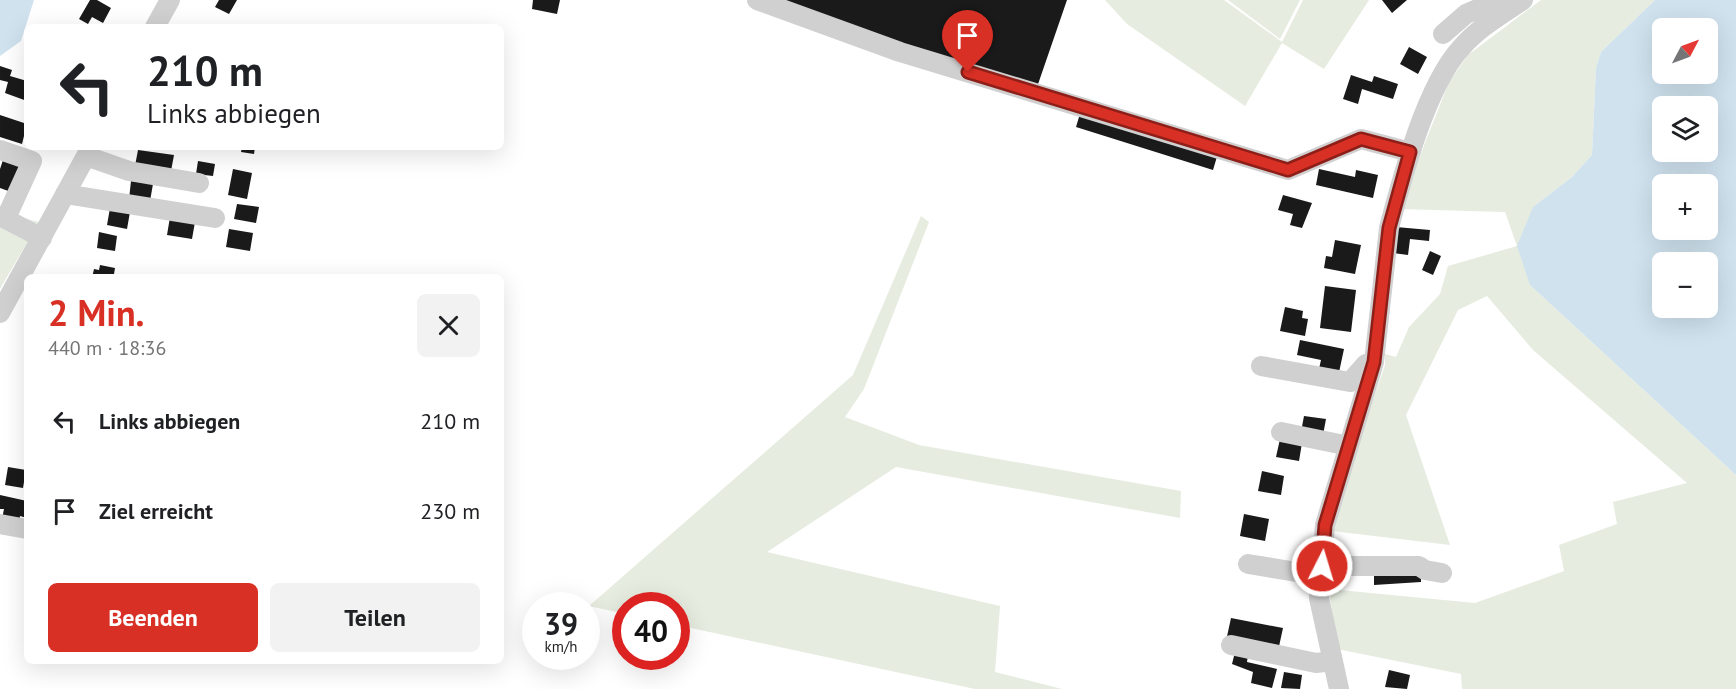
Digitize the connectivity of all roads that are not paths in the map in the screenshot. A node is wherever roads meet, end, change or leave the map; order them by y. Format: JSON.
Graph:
{"nodes":[{"id":1,"x":169,"y":0,"type":"edge"},
{"id":2,"x":757,"y":0,"type":"edge"},
{"id":3,"x":1498,"y":0,"type":"edge"},
{"id":4,"x":1523,"y":0,"type":"edge"},
{"id":5,"x":157,"y":24,"type":"edge"},
{"id":6,"x":1443,"y":34,"type":"dead end"},
{"id":7,"x":0,"y":150,"type":"edge"},
{"id":8,"x":88,"y":152,"type":"edge"},
{"id":9,"x":1410,"y":152,"type":"junction"},
{"id":10,"x":199,"y":183,"type":"dead end"},
{"id":11,"x":66,"y":194,"type":"junction"},
{"id":12,"x":3,"y":217,"type":"edge"},
{"id":13,"x":215,"y":218,"type":"dead end"},
{"id":14,"x":42,"y":238,"type":"junction"},
{"id":15,"x":0,"y":314,"type":"edge"},
{"id":16,"x":1374,"y":362,"type":"junction"},
{"id":17,"x":1261,"y":366,"type":"dead end"},
{"id":18,"x":1281,"y":432,"type":"dead end"},
{"id":19,"x":1349,"y":446,"type":"junction"},
{"id":20,"x":0,"y":524,"type":"edge"},
{"id":21,"x":24,"y":528,"type":"edge"},
{"id":22,"x":1248,"y":564,"type":"dead end"},
{"id":23,"x":1322,"y":571,"type":"junction"},
{"id":24,"x":1442,"y":573,"type":"dead end"},
{"id":25,"x":1231,"y":645,"type":"dead end"},
{"id":26,"x":1333,"y":661,"type":"junction"},
{"id":27,"x":1339,"y":689,"type":"edge"}],
"edges":[{"from":1,"to":5,"type":"street"},
{"from":2,"to":9,"type":"street"},
{"from":3,"to":6,"type":"street"},
{"from":4,"to":9,"type":"street"},
{"from":7,"to":12,"type":"street"},
{"from":8,"to":10,"type":"street"},
{"from":8,"to":11,"type":"street"},
{"from":9,"to":16,"type":"street"},
{"from":11,"to":13,"type":"street"},
{"from":11,"to":14,"type":"street"},
{"from":12,"to":14,"type":"street"},
{"from":14,"to":15,"type":"street"},
{"from":16,"to":17,"type":"street"},
{"from":16,"to":19,"type":"street"},
{"from":18,"to":19,"type":"street"},
{"from":19,"to":23,"type":"street"},
{"from":20,"to":21,"type":"street"},
{"from":22,"to":23,"type":"street"},
{"from":23,"to":24,"type":"street"},
{"from":23,"to":26,"type":"street"},
{"from":25,"to":26,"type":"street"},
{"from":26,"to":27,"type":"street"}]}
